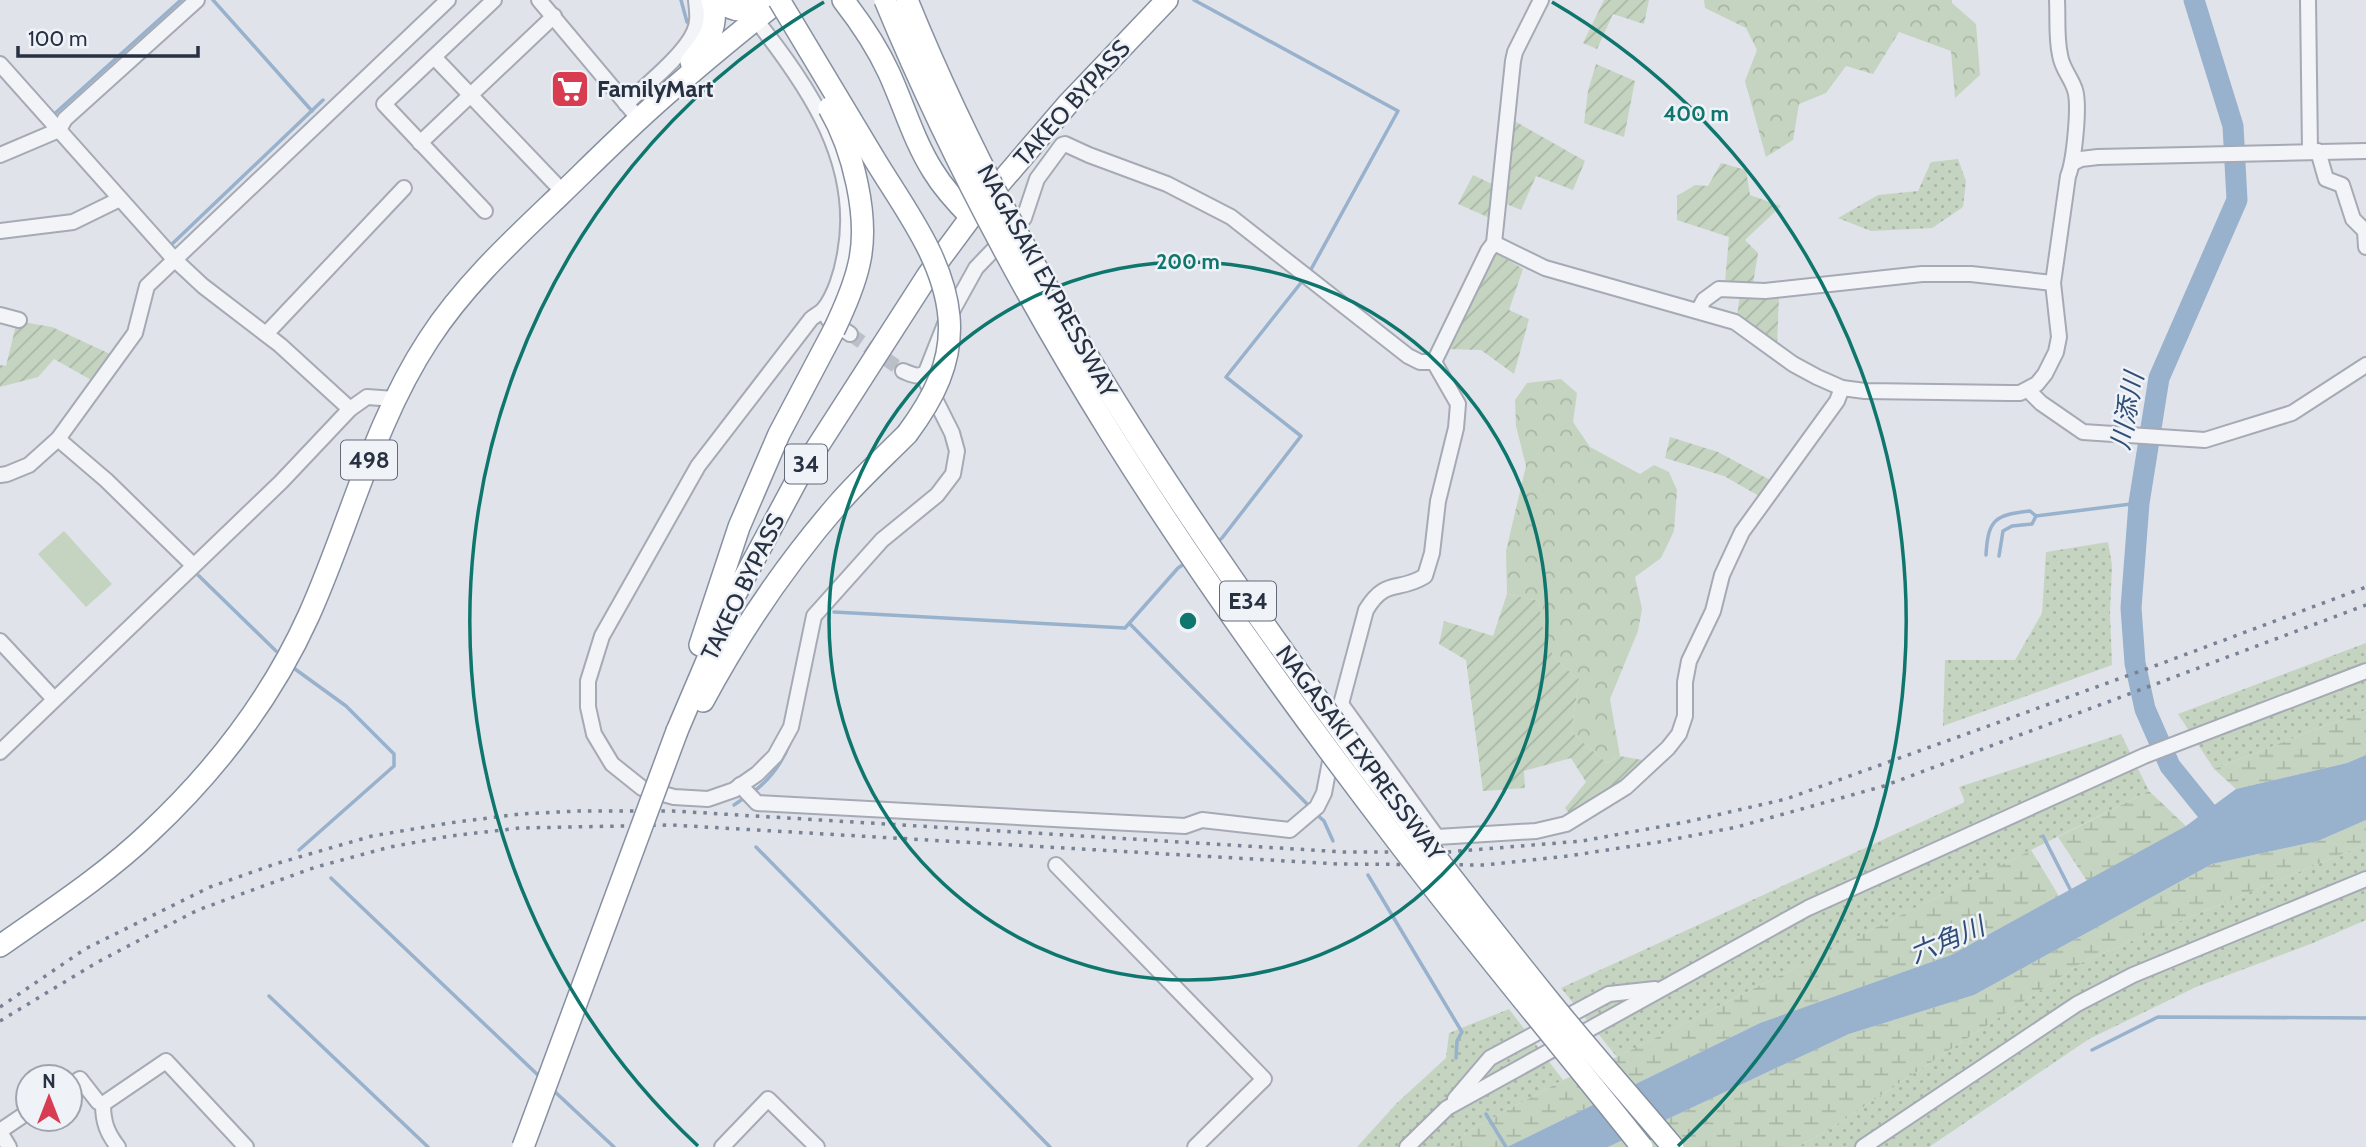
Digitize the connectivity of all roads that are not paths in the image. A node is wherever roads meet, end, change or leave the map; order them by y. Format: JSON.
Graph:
{"nodes":[{"id":1,"x":197,"y":0,"type":"edge"},
{"id":2,"x":448,"y":0,"type":"edge"},
{"id":3,"x":494,"y":0,"type":"edge"},
{"id":4,"x":539,"y":0,"type":"edge"},
{"id":5,"x":696,"y":0,"type":"edge"},
{"id":6,"x":712,"y":0,"type":"edge"},
{"id":7,"x":720,"y":0,"type":"edge"},
{"id":8,"x":766,"y":0,"type":"edge"},
{"id":9,"x":773,"y":0,"type":"edge"},
{"id":10,"x":780,"y":0,"type":"edge"},
{"id":11,"x":843,"y":0,"type":"edge"},
{"id":12,"x":885,"y":0,"type":"edge"},
{"id":13,"x":906,"y":0,"type":"edge"},
{"id":14,"x":1167,"y":0,"type":"edge"},
{"id":15,"x":1541,"y":0,"type":"edge"},
{"id":16,"x":2057,"y":0,"type":"edge"},
{"id":17,"x":2308,"y":0,"type":"edge"},
{"id":18,"x":554,"y":16,"type":"junction"},
{"id":19,"x":756,"y":20,"type":"junction"},
{"id":20,"x":434,"y":57,"type":"junction"},
{"id":21,"x":0,"y":64,"type":"edge"},
{"id":22,"x":470,"y":95,"type":"junction"},
{"id":23,"x":638,"y":110,"type":"junction"},
{"id":24,"x":52,"y":122,"type":"junction"},
{"id":25,"x":420,"y":143,"type":"junction"},
{"id":26,"x":2314,"y":151,"type":"junction"},
{"id":27,"x":2366,"y":151,"type":"edge"},
{"id":28,"x":0,"y":155,"type":"edge"},
{"id":29,"x":2073,"y":163,"type":"junction"},
{"id":30,"x":404,"y":188,"type":"dead end"},
{"id":31,"x":563,"y":192,"type":"junction"},
{"id":32,"x":120,"y":199,"type":"junction"},
{"id":33,"x":485,"y":211,"type":"dead end"},
{"id":34,"x":971,"y":217,"type":"junction"},
{"id":35,"x":0,"y":231,"type":"edge"},
{"id":36,"x":1494,"y":243,"type":"junction"},
{"id":37,"x":2366,"y":247,"type":"edge"},
{"id":38,"x":174,"y":259,"type":"junction"},
{"id":39,"x":2053,"y":283,"type":"junction"},
{"id":40,"x":824,"y":309,"type":"junction"},
{"id":41,"x":1698,"y":311,"type":"junction"},
{"id":42,"x":0,"y":314,"type":"edge"},
{"id":43,"x":19,"y":320,"type":"dead end"},
{"id":44,"x":842,"y":332,"type":"junction"},
{"id":45,"x":266,"y":334,"type":"junction"},
{"id":46,"x":1434,"y":362,"type":"junction"},
{"id":47,"x":2366,"y":365,"type":"edge"},
{"id":48,"x":903,"y":371,"type":"tunnel mouth"},
{"id":49,"x":923,"y":374,"type":"junction"},
{"id":50,"x":1842,"y":388,"type":"junction"},
{"id":51,"x":2028,"y":390,"type":"junction"},
{"id":52,"x":395,"y":399,"type":"junction"},
{"id":53,"x":349,"y":409,"type":"junction"},
{"id":54,"x":58,"y":439,"type":"junction"},
{"id":55,"x":0,"y":475,"type":"edge"},
{"id":56,"x":193,"y":565,"type":"junction"},
{"id":57,"x":0,"y":641,"type":"edge"},
{"id":58,"x":2366,"y":671,"type":"edge"},
{"id":59,"x":54,"y":699,"type":"junction"},
{"id":60,"x":1341,"y":705,"type":"junction"},
{"id":61,"x":682,"y":730,"type":"junction"},
{"id":62,"x":0,"y":752,"type":"edge"},
{"id":63,"x":740,"y":786,"type":"junction"},
{"id":64,"x":1056,"y":865,"type":"dead end"},
{"id":65,"x":2366,"y":879,"type":"edge"},
{"id":66,"x":0,"y":946,"type":"edge"},
{"id":67,"x":1662,"y":988,"type":"junction"},
{"id":68,"x":84,"y":1084,"type":"edge"},
{"id":69,"x":103,"y":1104,"type":"junction"},
{"id":70,"x":1447,"y":1108,"type":"junction"},
{"id":71,"x":0,"y":1132,"type":"edge"},
{"id":72,"x":9,"y":1147,"type":"edge"},
{"id":73,"x":118,"y":1147,"type":"edge"},
{"id":74,"x":246,"y":1147,"type":"edge"},
{"id":75,"x":523,"y":1147,"type":"edge"},
{"id":76,"x":722,"y":1147,"type":"edge"},
{"id":77,"x":817,"y":1147,"type":"edge"},
{"id":78,"x":1195,"y":1147,"type":"edge"},
{"id":79,"x":1407,"y":1147,"type":"edge"},
{"id":80,"x":1642,"y":1147,"type":"edge"},
{"id":81,"x":1673,"y":1147,"type":"edge"},
{"id":82,"x":1863,"y":1147,"type":"edge"}],
"edges":[{"from":1,"to":24,"type":"street"},
{"from":2,"to":38,"type":"street"},
{"from":3,"to":20,"type":"street"},
{"from":4,"to":18,"type":"street"},
{"from":5,"to":23,"type":"street"},
{"from":6,"to":23,"type":"highway"},
{"from":7,"to":9,"type":"highway"},
{"from":8,"to":44,"type":"highway","bridge":true},
{"from":10,"to":19,"type":"highway","number":"498"},
{"from":10,"to":61,"type":"highway","bridge":true},
{"from":11,"to":34,"type":"highway"},
{"from":12,"to":80,"type":"highway","name":"NAGASAKI EXPRESSWAY","number":"E34","bridge":true},
{"from":13,"to":81,"type":"highway","name":"NAGASAKI EXPRESSWAY","number":"E34","bridge":true},
{"from":14,"to":34,"type":"highway","name":"TAKEO BYPASS","number":"34"},
{"from":15,"to":36,"type":"street"},
{"from":16,"to":29,"type":"street"},
{"from":17,"to":26,"type":"street"},
{"from":18,"to":22,"type":"street"},
{"from":18,"to":23,"type":"street"},
{"from":19,"to":23,"type":"highway","number":"498"},
{"from":19,"to":40,"type":"street"},
{"from":20,"to":22,"type":"street"},
{"from":20,"to":25,"type":"street"},
{"from":21,"to":24,"type":"street"},
{"from":22,"to":25,"type":"street"},
{"from":22,"to":31,"type":"street"},
{"from":23,"to":31,"type":"highway","number":"498"},
{"from":24,"to":28,"type":"street"},
{"from":24,"to":32,"type":"street"},
{"from":25,"to":33,"type":"street"},
{"from":26,"to":27,"type":"street"},
{"from":26,"to":29,"type":"street"},
{"from":26,"to":37,"type":"street"},
{"from":29,"to":39,"type":"street"},
{"from":30,"to":45,"type":"street"},
{"from":31,"to":52,"type":"highway","number":"498"},
{"from":32,"to":35,"type":"street"},
{"from":32,"to":38,"type":"street"},
{"from":34,"to":61,"type":"highway","name":"TAKEO BYPASS","number":"34"},
{"from":36,"to":41,"type":"street"},
{"from":36,"to":46,"type":"street"},
{"from":38,"to":45,"type":"street"},
{"from":38,"to":54,"type":"street"},
{"from":39,"to":41,"type":"street"},
{"from":39,"to":51,"type":"street"},
{"from":40,"to":44,"type":"street"},
{"from":40,"to":63,"type":"street"},
{"from":41,"to":50,"type":"street"},
{"from":42,"to":43,"type":"street"},
{"from":44,"to":61,"type":"highway"},
{"from":45,"to":53,"type":"street"},
{"from":46,"to":49,"type":"street"},
{"from":46,"to":60,"type":"street"},
{"from":47,"to":51,"type":"street"},
{"from":48,"to":49,"type":"street"},
{"from":49,"to":63,"type":"street"},
{"from":50,"to":51,"type":"street"},
{"from":50,"to":60,"type":"street"},
{"from":52,"to":53,"type":"street"},
{"from":52,"to":66,"type":"highway","number":"498"},
{"from":53,"to":56,"type":"street"},
{"from":54,"to":55,"type":"street"},
{"from":54,"to":56,"type":"street"},
{"from":56,"to":59,"type":"street"},
{"from":57,"to":59,"type":"street"},
{"from":58,"to":67,"type":"street"},
{"from":59,"to":62,"type":"street"},
{"from":60,"to":63,"type":"street"},
{"from":61,"to":75,"type":"highway","name":"TAKEO BYPASS","number":"34","bridge":true},
{"from":64,"to":78,"type":"street"},
{"from":65,"to":82,"type":"street"},
{"from":67,"to":70,"type":"street"},
{"from":67,"to":70,"type":"street"},
{"from":68,"to":69,"type":"street"},
{"from":69,"to":73,"type":"street"},
{"from":69,"to":74,"type":"street"},
{"from":70,"to":79,"type":"street"},
{"from":71,"to":72,"type":"street"},
{"from":76,"to":77,"type":"street"}]}
